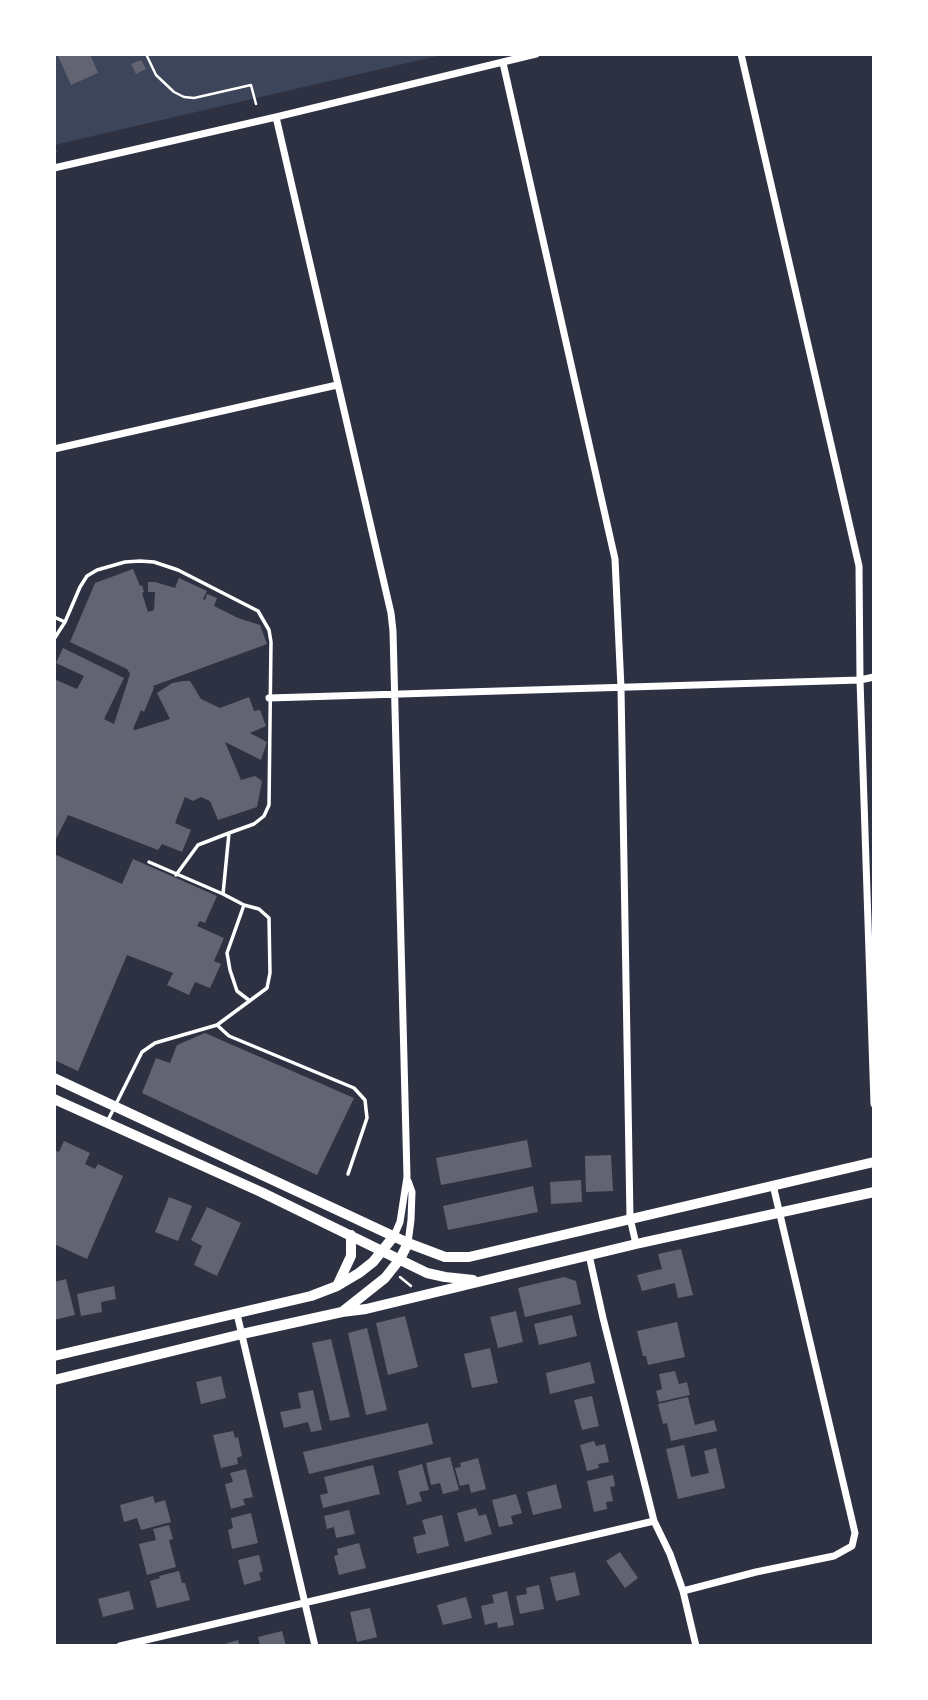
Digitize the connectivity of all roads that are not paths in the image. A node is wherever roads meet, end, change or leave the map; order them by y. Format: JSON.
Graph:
{"nodes":[{"id":1,"x":536,"y":54,"type":"edge"},
{"id":2,"x":741,"y":54,"type":"edge"},
{"id":3,"x":503,"y":62,"type":"junction"},
{"id":4,"x":276,"y":117,"type":"junction"},
{"id":5,"x":54,"y":168,"type":"edge"},
{"id":6,"x":337,"y":385,"type":"junction"},
{"id":7,"x":54,"y":449,"type":"edge"},
{"id":8,"x":54,"y":617,"type":"edge"},
{"id":9,"x":65,"y":622,"type":"junction"},
{"id":10,"x":54,"y":639,"type":"edge"},
{"id":11,"x":874,"y":677,"type":"edge"},
{"id":12,"x":860,"y":680,"type":"junction"},
{"id":13,"x":621,"y":688,"type":"junction"},
{"id":14,"x":394,"y":694,"type":"junction"},
{"id":15,"x":269,"y":698,"type":"junction"},
{"id":16,"x":229,"y":834,"type":"junction"},
{"id":17,"x":149,"y":862,"type":"dead end"},
{"id":18,"x":176,"y":875,"type":"junction"},
{"id":19,"x":223,"y":894,"type":"junction"},
{"id":20,"x":244,"y":905,"type":"junction"},
{"id":21,"x":250,"y":1000,"type":"junction"},
{"id":22,"x":217,"y":1025,"type":"junction"},
{"id":23,"x":54,"y":1078,"type":"edge"},
{"id":24,"x":54,"y":1099,"type":"edge"},
{"id":25,"x":874,"y":1104,"type":"edge"},
{"id":26,"x":116,"y":1106,"type":"junction"},
{"id":27,"x":107,"y":1122,"type":"junction"},
{"id":28,"x":874,"y":1161,"type":"edge"},
{"id":29,"x":348,"y":1174,"type":"dead end"},
{"id":30,"x":407,"y":1177,"type":"junction"},
{"id":31,"x":773,"y":1185,"type":"junction"},
{"id":32,"x":874,"y":1192,"type":"edge"},
{"id":33,"x":780,"y":1213,"type":"junction"},
{"id":34,"x":631,"y":1219,"type":"junction"},
{"id":35,"x":351,"y":1235,"type":"junction"},
{"id":36,"x":394,"y":1236,"type":"junction"},
{"id":37,"x":408,"y":1243,"type":"junction"},
{"id":38,"x":636,"y":1244,"type":"junction"},
{"id":39,"x":383,"y":1250,"type":"junction"},
{"id":40,"x":589,"y":1255,"type":"junction"},
{"id":41,"x":400,"y":1259,"type":"junction"},
{"id":42,"x":483,"y":1281,"type":"junction"},
{"id":43,"x":337,"y":1286,"type":"junction"},
{"id":44,"x":341,"y":1312,"type":"junction"},
{"id":45,"x":237,"y":1314,"type":"junction"},
{"id":46,"x":242,"y":1334,"type":"junction"},
{"id":47,"x":54,"y":1356,"type":"edge"},
{"id":48,"x":54,"y":1380,"type":"edge"},
{"id":49,"x":654,"y":1521,"type":"junction"},
{"id":50,"x":683,"y":1591,"type":"junction"},
{"id":51,"x":305,"y":1603,"type":"junction"},
{"id":52,"x":120,"y":1646,"type":"edge"},
{"id":53,"x":315,"y":1646,"type":"edge"},
{"id":54,"x":696,"y":1646,"type":"edge"}],
"edges":[{"from":1,"to":3,"type":"street"},
{"from":2,"to":12,"type":"street"},
{"from":3,"to":4,"type":"street"},
{"from":3,"to":13,"type":"street"},
{"from":4,"to":5,"type":"street"},
{"from":4,"to":6,"type":"street"},
{"from":6,"to":7,"type":"street"},
{"from":6,"to":14,"type":"street"},
{"from":8,"to":9,"type":"lane"},
{"from":9,"to":10,"type":"lane"},
{"from":9,"to":15,"type":"lane"},
{"from":11,"to":12,"type":"street"},
{"from":12,"to":13,"type":"street"},
{"from":12,"to":25,"type":"street"},
{"from":13,"to":14,"type":"street"},
{"from":13,"to":34,"type":"street"},
{"from":14,"to":15,"type":"street"},
{"from":14,"to":30,"type":"street"},
{"from":15,"to":16,"type":"lane"},
{"from":16,"to":18,"type":"lane"},
{"from":16,"to":19,"type":"lane"},
{"from":17,"to":18,"type":"lane"},
{"from":18,"to":19,"type":"lane"},
{"from":19,"to":20,"type":"lane"},
{"from":20,"to":21,"type":"lane"},
{"from":20,"to":21,"type":"lane"},
{"from":21,"to":22,"type":"lane"},
{"from":22,"to":26,"type":"lane"},
{"from":22,"to":29,"type":"lane"},
{"from":23,"to":26,"type":"main road"},
{"from":24,"to":27,"type":"main road"},
{"from":26,"to":27,"type":"lane"},
{"from":26,"to":36,"type":"main road"},
{"from":27,"to":35,"type":"main road"},
{"from":28,"to":31,"type":"main road"},
{"from":30,"to":36,"type":"street"},
{"from":30,"to":37,"type":"street"},
{"from":31,"to":33,"type":"street"},
{"from":31,"to":34,"type":"main road"},
{"from":32,"to":33,"type":"main road"},
{"from":33,"to":38,"type":"main road"},
{"from":33,"to":50,"type":"street"},
{"from":34,"to":37,"type":"main road"},
{"from":34,"to":38,"type":"street"},
{"from":35,"to":39,"type":"main road"},
{"from":35,"to":43,"type":"main road"},
{"from":36,"to":37,"type":"main road"},
{"from":36,"to":39,"type":"main road"},
{"from":37,"to":41,"type":"main road"},
{"from":38,"to":40,"type":"main road"},
{"from":39,"to":41,"type":"main road"},
{"from":39,"to":43,"type":"main road"},
{"from":40,"to":42,"type":"main road"},
{"from":40,"to":49,"type":"street"},
{"from":41,"to":42,"type":"main road"},
{"from":41,"to":44,"type":"main road"},
{"from":42,"to":44,"type":"main road"},
{"from":43,"to":45,"type":"main road"},
{"from":44,"to":46,"type":"main road"},
{"from":45,"to":46,"type":"street"},
{"from":45,"to":47,"type":"main road"},
{"from":46,"to":48,"type":"main road"},
{"from":46,"to":51,"type":"street"},
{"from":49,"to":50,"type":"street"},
{"from":49,"to":51,"type":"street"},
{"from":50,"to":54,"type":"street"},
{"from":51,"to":52,"type":"street"},
{"from":51,"to":53,"type":"street"}]}
